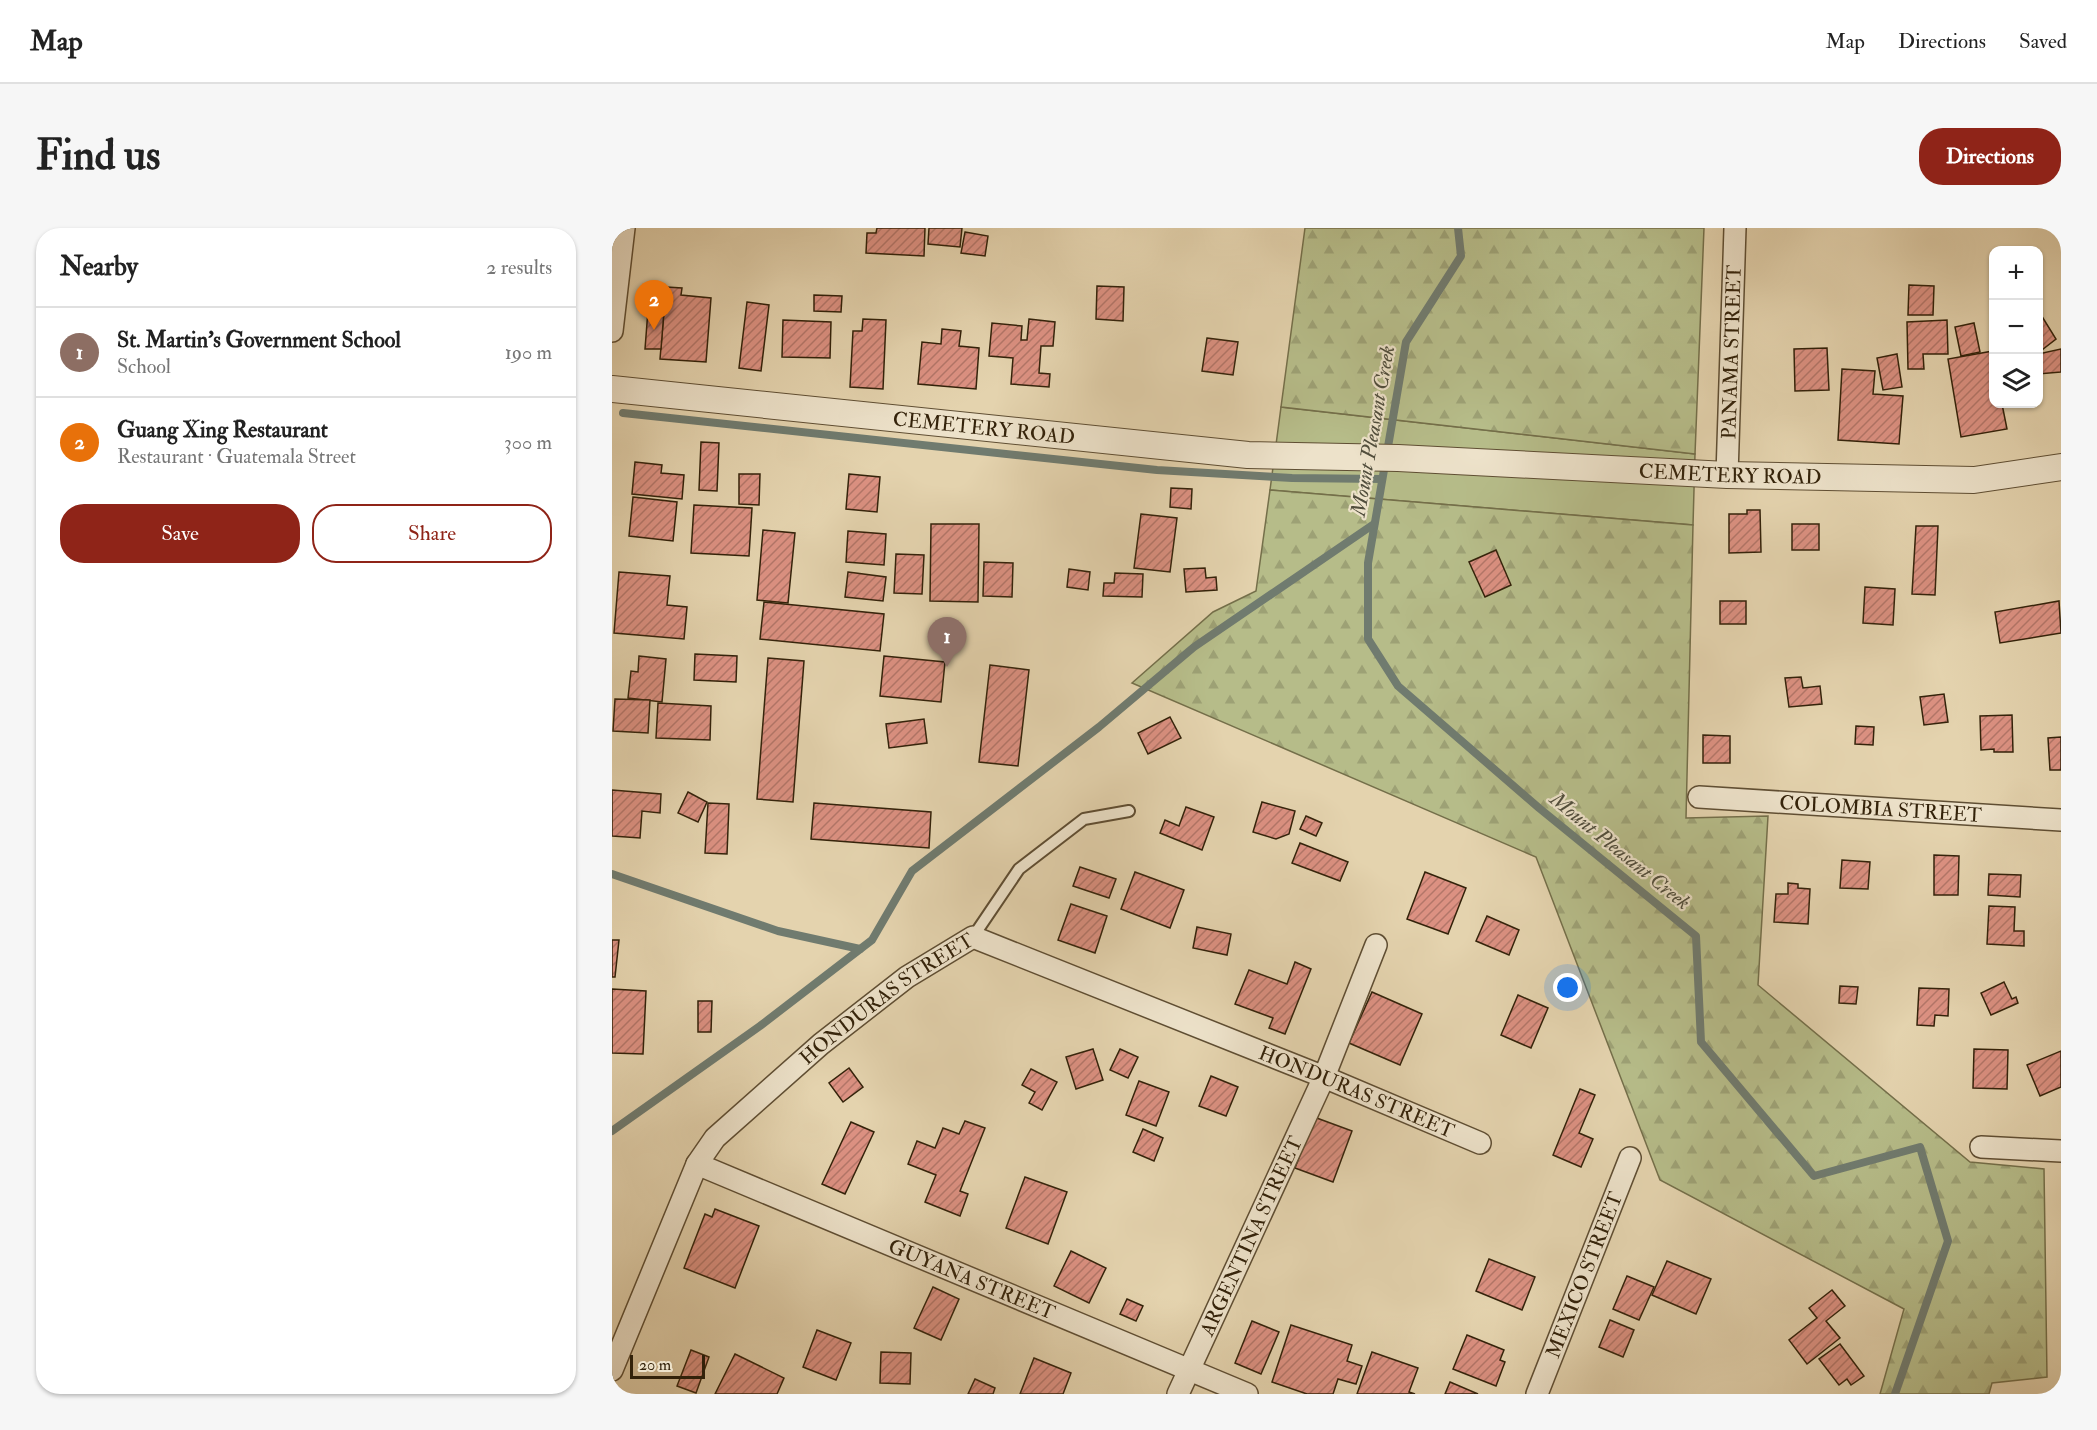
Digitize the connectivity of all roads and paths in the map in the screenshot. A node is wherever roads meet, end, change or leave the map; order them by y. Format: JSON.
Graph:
{"nodes":[{"id":1,"x":624,"y":228,"type":"edge"},
{"id":2,"x":1735,"y":228,"type":"edge"},
{"id":3,"x":612,"y":331,"type":"edge"},
{"id":4,"x":612,"y":389,"type":"edge"},
{"id":5,"x":2061,"y":468,"type":"edge"},
{"id":6,"x":1728,"y":475,"type":"junction"},
{"id":7,"x":1699,"y":797,"type":"dead end"},
{"id":8,"x":1129,"y":811,"type":"dead end"},
{"id":9,"x":2061,"y":820,"type":"edge"},
{"id":10,"x":973,"y":937,"type":"junction"},
{"id":11,"x":1376,"y":945,"type":"dead end"},
{"id":12,"x":1324,"y":1077,"type":"junction"},
{"id":13,"x":1480,"y":1143,"type":"dead end"},
{"id":14,"x":1981,"y":1147,"type":"dead end"},
{"id":15,"x":2061,"y":1151,"type":"edge"},
{"id":16,"x":1630,"y":1158,"type":"dead end"},
{"id":17,"x":697,"y":1164,"type":"junction"},
{"id":18,"x":612,"y":1370,"type":"edge"},
{"id":19,"x":1188,"y":1371,"type":"junction"},
{"id":20,"x":1178,"y":1394,"type":"edge"},
{"id":21,"x":1247,"y":1394,"type":"edge"},
{"id":22,"x":1537,"y":1394,"type":"edge"}],
"edges":[{"from":1,"to":3,"type":"street"},
{"from":2,"to":6,"type":"street","name":"PANAMA STREET"},
{"from":4,"to":6,"type":"street","name":"CEMETERY ROAD"},
{"from":5,"to":6,"type":"street","name":"CEMETERY ROAD"},
{"from":7,"to":9,"type":"street","name":"COLOMBIA STREET"},
{"from":8,"to":10,"type":"lane"},
{"from":10,"to":12,"type":"street","name":"HONDURAS STREET"},
{"from":10,"to":17,"type":"street","name":"HONDURAS STREET"},
{"from":11,"to":12,"type":"street","name":"ARGENTINA STREET"},
{"from":12,"to":13,"type":"street","name":"HONDURAS STREET"},
{"from":12,"to":19,"type":"street","name":"ARGENTINA STREET"},
{"from":14,"to":15,"type":"street"},
{"from":16,"to":22,"type":"street","name":"MEXICO STREET"},
{"from":17,"to":18,"type":"street","name":"HONDURAS STREET"},
{"from":17,"to":19,"type":"street","name":"GUYANA STREET"},
{"from":19,"to":20,"type":"street","name":"ARGENTINA STREET"},
{"from":19,"to":21,"type":"street","name":"GUYANA STREET"}]}
